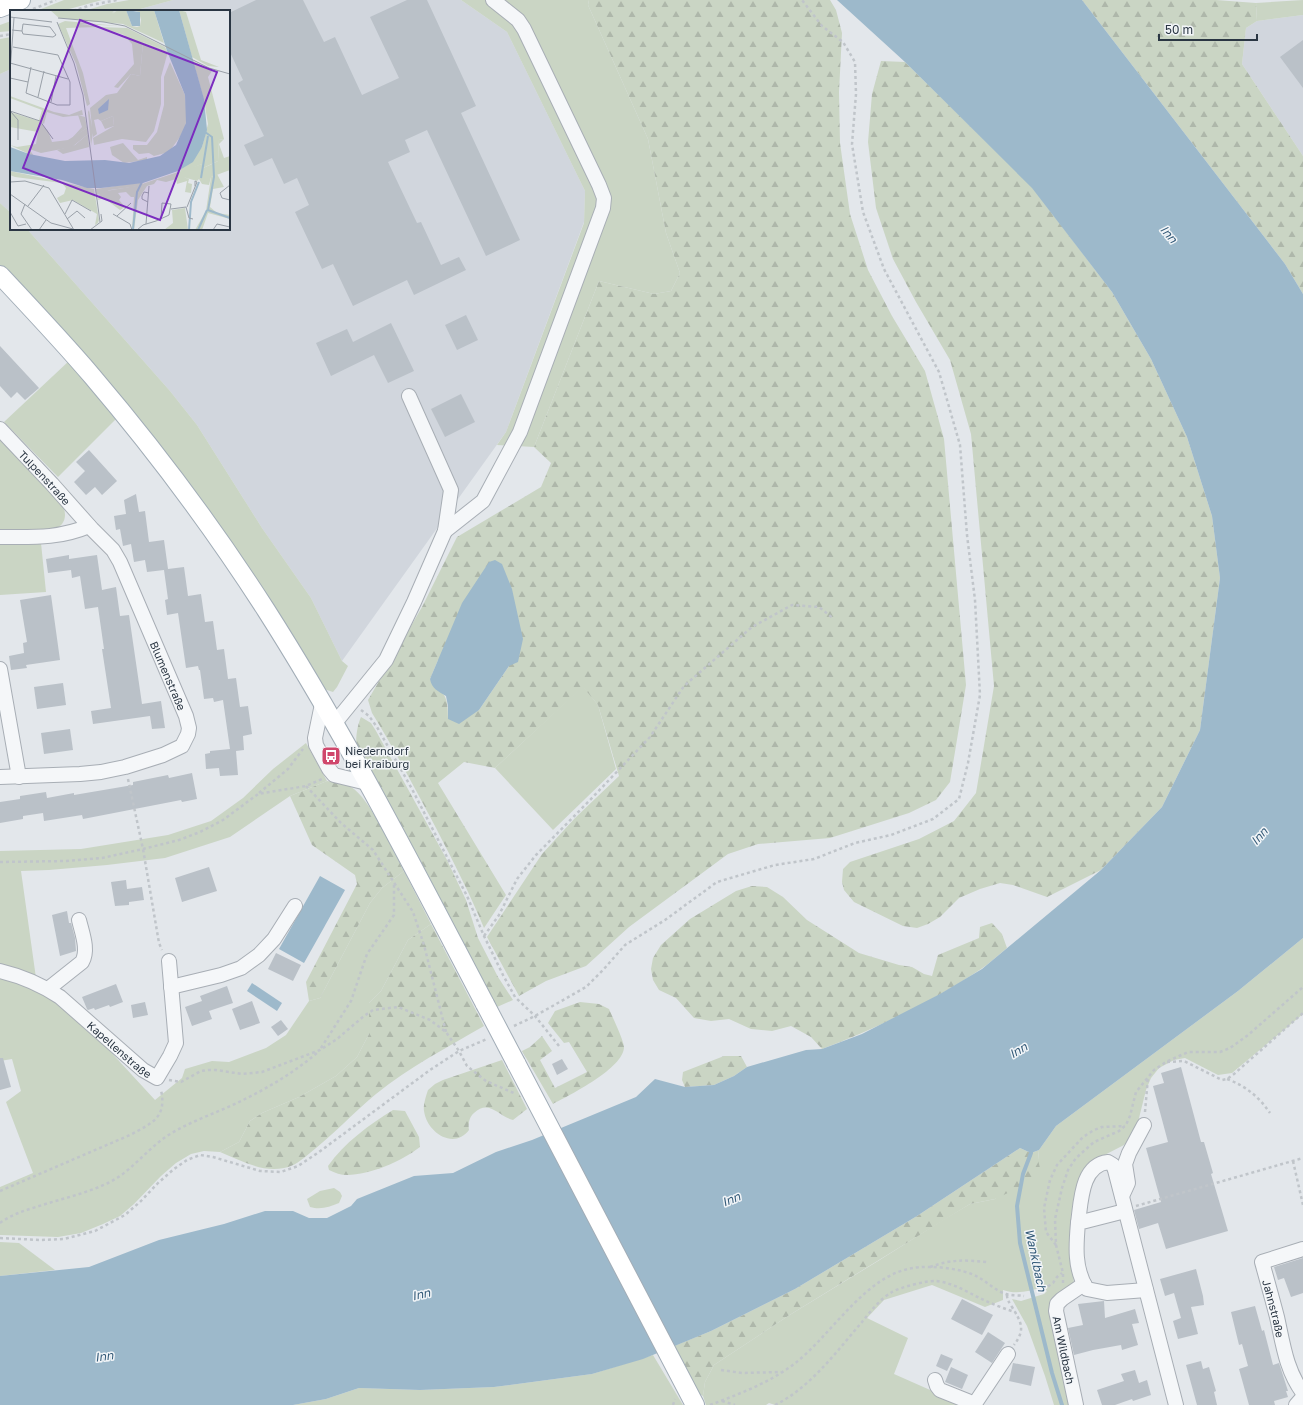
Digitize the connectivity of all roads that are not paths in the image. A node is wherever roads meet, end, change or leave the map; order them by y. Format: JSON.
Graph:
{"nodes":[{"id":1,"x":21,"y":0,"type":"edge"},
{"id":2,"x":493,"y":0,"type":"edge"},
{"id":3,"x":0,"y":8,"type":"edge"},
{"id":4,"x":0,"y":275,"type":"edge"},
{"id":5,"x":409,"y":396,"type":"dead end"},
{"id":6,"x":0,"y":429,"type":"edge"},
{"id":7,"x":89,"y":526,"type":"junction"},
{"id":8,"x":445,"y":531,"type":"junction"},
{"id":9,"x":0,"y":538,"type":"edge"},
{"id":10,"x":0,"y":669,"type":"edge"},
{"id":11,"x":322,"y":704,"type":"junction"},
{"id":12,"x":334,"y":724,"type":"junction"},
{"id":13,"x":0,"y":777,"type":"edge"},
{"id":14,"x":18,"y":777,"type":"junction"},
{"id":15,"x":367,"y":783,"type":"junction"},
{"id":16,"x":295,"y":906,"type":"dead end"},
{"id":17,"x":79,"y":920,"type":"dead end"},
{"id":18,"x":167,"y":957,"type":"road end"},
{"id":19,"x":0,"y":971,"type":"edge"},
{"id":20,"x":171,"y":987,"type":"junction"},
{"id":21,"x":48,"y":989,"type":"junction"},
{"id":22,"x":1144,"y":1125,"type":"road end"},
{"id":23,"x":1124,"y":1206,"type":"junction"},
{"id":24,"x":1078,"y":1223,"type":"junction"},
{"id":25,"x":1303,"y":1249,"type":"edge"},
{"id":26,"x":1084,"y":1284,"type":"junction"},
{"id":27,"x":1146,"y":1290,"type":"junction"},
{"id":28,"x":1008,"y":1354,"type":"road end"},
{"id":29,"x":935,"y":1380,"type":"dead end"},
{"id":30,"x":1303,"y":1392,"type":"edge"},
{"id":31,"x":1303,"y":1398,"type":"edge"},
{"id":32,"x":974,"y":1404,"type":"edge"},
{"id":33,"x":694,"y":1405,"type":"edge"},
{"id":34,"x":1076,"y":1405,"type":"edge"},
{"id":35,"x":1176,"y":1405,"type":"edge"},
{"id":36,"x":1296,"y":1405,"type":"edge"}],
"edges":[{"from":1,"to":3,"type":"main road"},
{"from":2,"to":8,"type":"street"},
{"from":4,"to":11,"type":"main road"},
{"from":5,"to":8,"type":"street"},
{"from":6,"to":7,"type":"street","name":"Tulpenstraße"},
{"from":7,"to":9,"type":"street"},
{"from":7,"to":14,"type":"street","name":"Blumenstraße"},
{"from":8,"to":12,"type":"street"},
{"from":10,"to":14,"type":"street"},
{"from":11,"to":12,"type":"main road"},
{"from":11,"to":15,"type":"street"},
{"from":12,"to":15,"type":"main road"},
{"from":13,"to":14,"type":"street","name":"Blumenstraße"},
{"from":15,"to":33,"type":"main road","bridge":true},
{"from":16,"to":20,"type":"street"},
{"from":17,"to":21,"type":"street"},
{"from":18,"to":20,"type":"street","name":"Kapellenstraße"},
{"from":19,"to":21,"type":"street","name":"Kapellenstraße"},
{"from":20,"to":21,"type":"street","name":"Kapellenstraße"},
{"from":22,"to":23,"type":"street"},
{"from":23,"to":24,"type":"street"},
{"from":23,"to":24,"type":"street"},
{"from":23,"to":27,"type":"street"},
{"from":24,"to":26,"type":"street"},
{"from":25,"to":30,"type":"street","name":"Jahnstraße"},
{"from":26,"to":27,"type":"street"},
{"from":26,"to":34,"type":"street","name":"Am Wildbach"},
{"from":27,"to":35,"type":"street"},
{"from":28,"to":32,"type":"street"},
{"from":29,"to":32,"type":"street"},
{"from":31,"to":36,"type":"street"}]}
